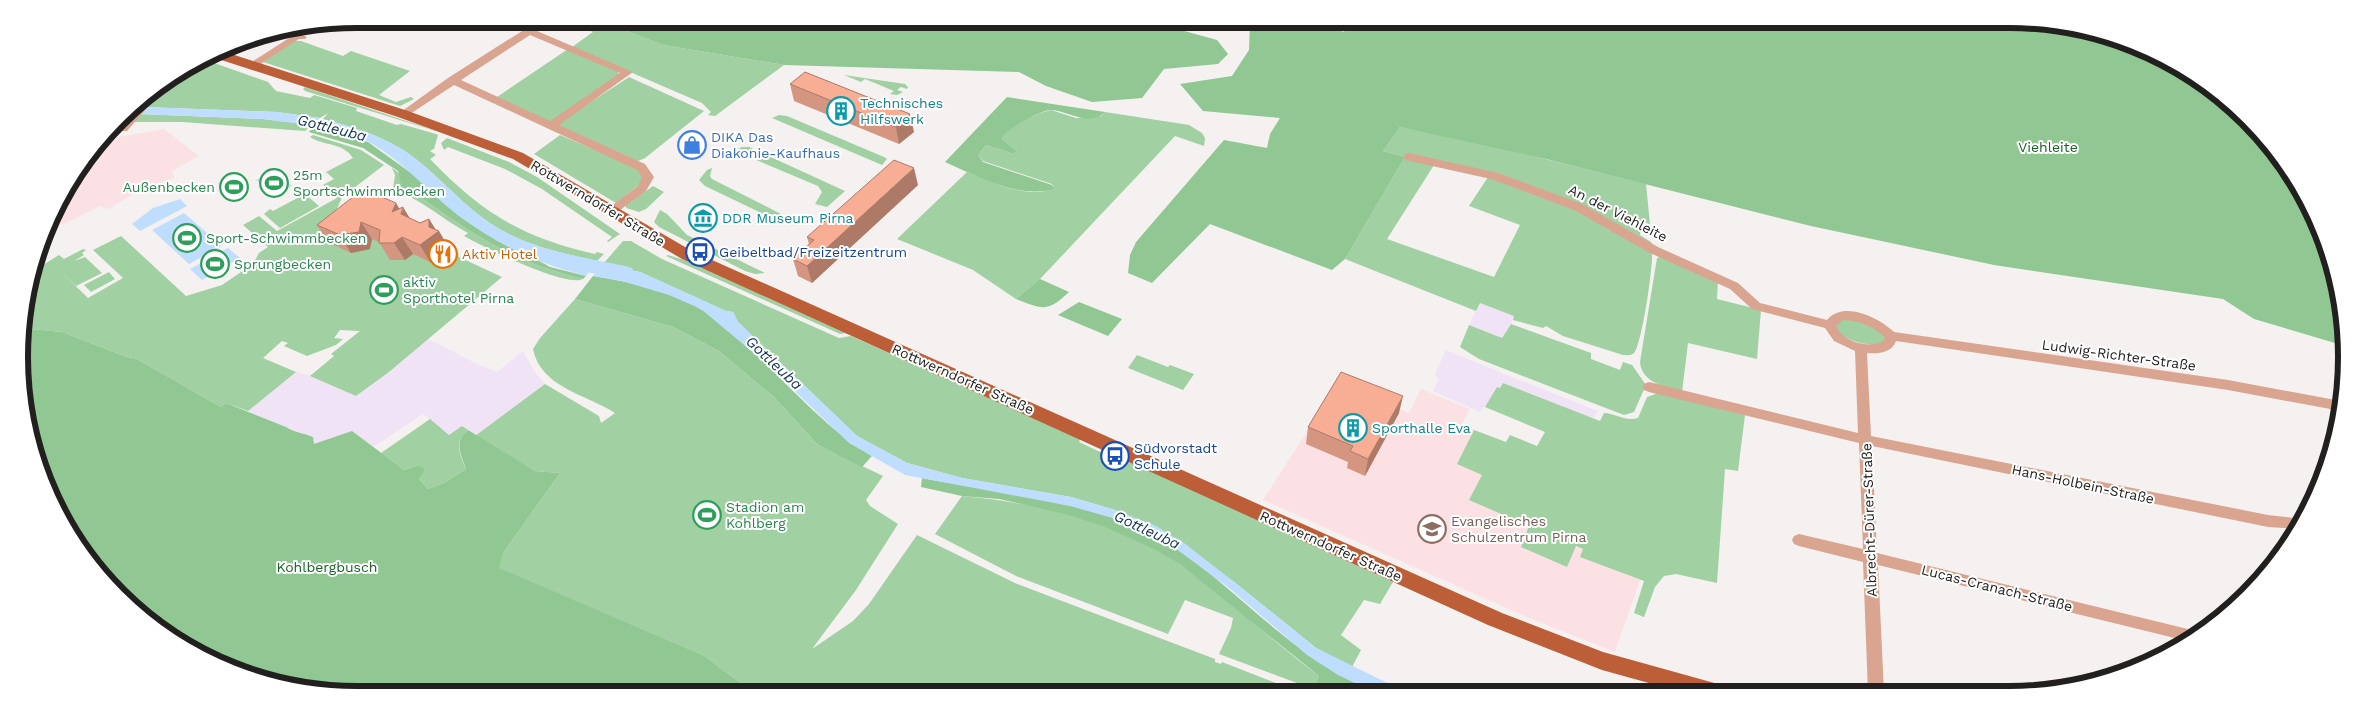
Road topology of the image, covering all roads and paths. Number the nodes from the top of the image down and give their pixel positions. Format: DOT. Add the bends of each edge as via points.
graph roads {
  1 [pos="534,28"];
  2 [pos="529,31"];
  3 [pos="302,37"];
  4 [pos="224,56"];
  5 [pos="252,65"];
  6 [pos="452,80"];
  7 [pos="137,111"];
  8 [pos="403,114"];
  9 [pos="126,125"];
  10 [pos="550,126"];
  11 [pos="1410,157"];
  12 [pos="612,210"];
  13 [pos="1830,325"];
  14 [pos="1891,336"];
  15 [pos="1861,348"];
  16 [pos="1649,387"];
  17 [pos="2334,405"];
  18 [pos="1866,439"];
  19 [pos="2292,523"];
  20 [pos="1799,540"];
  21 [pos="1870,556"];
  22 [pos="2186,634"];
  23 [pos="1693,686"];
  24 [pos="1876,686"];
  1 -- 2 [label="street"];
  2 -- 6 [label="street"];
  2 -- 10 [label="street" via="628,72"];
  3 -- 5 [label="street" via="297,36"];
  4 -- 5 [label="main road, Rottwerndorfer Straße"];
  5 -- 8 [label="main road, Rottwerndorfer Straße"];
  6 -- 8 [label="street"];
  6 -- 10 [label="street"];
  7 -- 9 [label="street"];
  8 -- 12 [label="main road, Rottwerndorfer Straße" via="518,156"];
  10 -- 12 [label="street" via="646,172 648,177 642,188"];
  11 -- 13 [label="street, An der Viehleite" via="1494,176 1578,207 1654,250 1729,283 1756,306"];
  12 -- 23 [label="main road, Rottwerndorfer Straße" via="688,256 1504,623 1602,661"];
  13 -- 14 [label="street" via="1843,316 1860,317 1877,324"];
  13 -- 15 [label="street" via="1834,334"];
  14 -- 15 [label="street" via="1885,347"];
  14 -- 17 [label="street, Ludwig-Richter-Straße" via="2228,385"];
  15 -- 18 [label="street, Albrecht-Dürer-Straße"];
  16 -- 18 [label="street"];
  18 -- 19 [label="street, Hans-Holbein-Straße" via="2268,521"];
  18 -- 21 [label="street, Albrecht-Dürer-Straße"];
  20 -- 21 [label="street, Lucas-Cranach-Straße"];
  21 -- 22 [label="street, Lucas-Cranach-Straße"];
  21 -- 24 [label="street, Albrecht-Dürer-Straße"];
}
